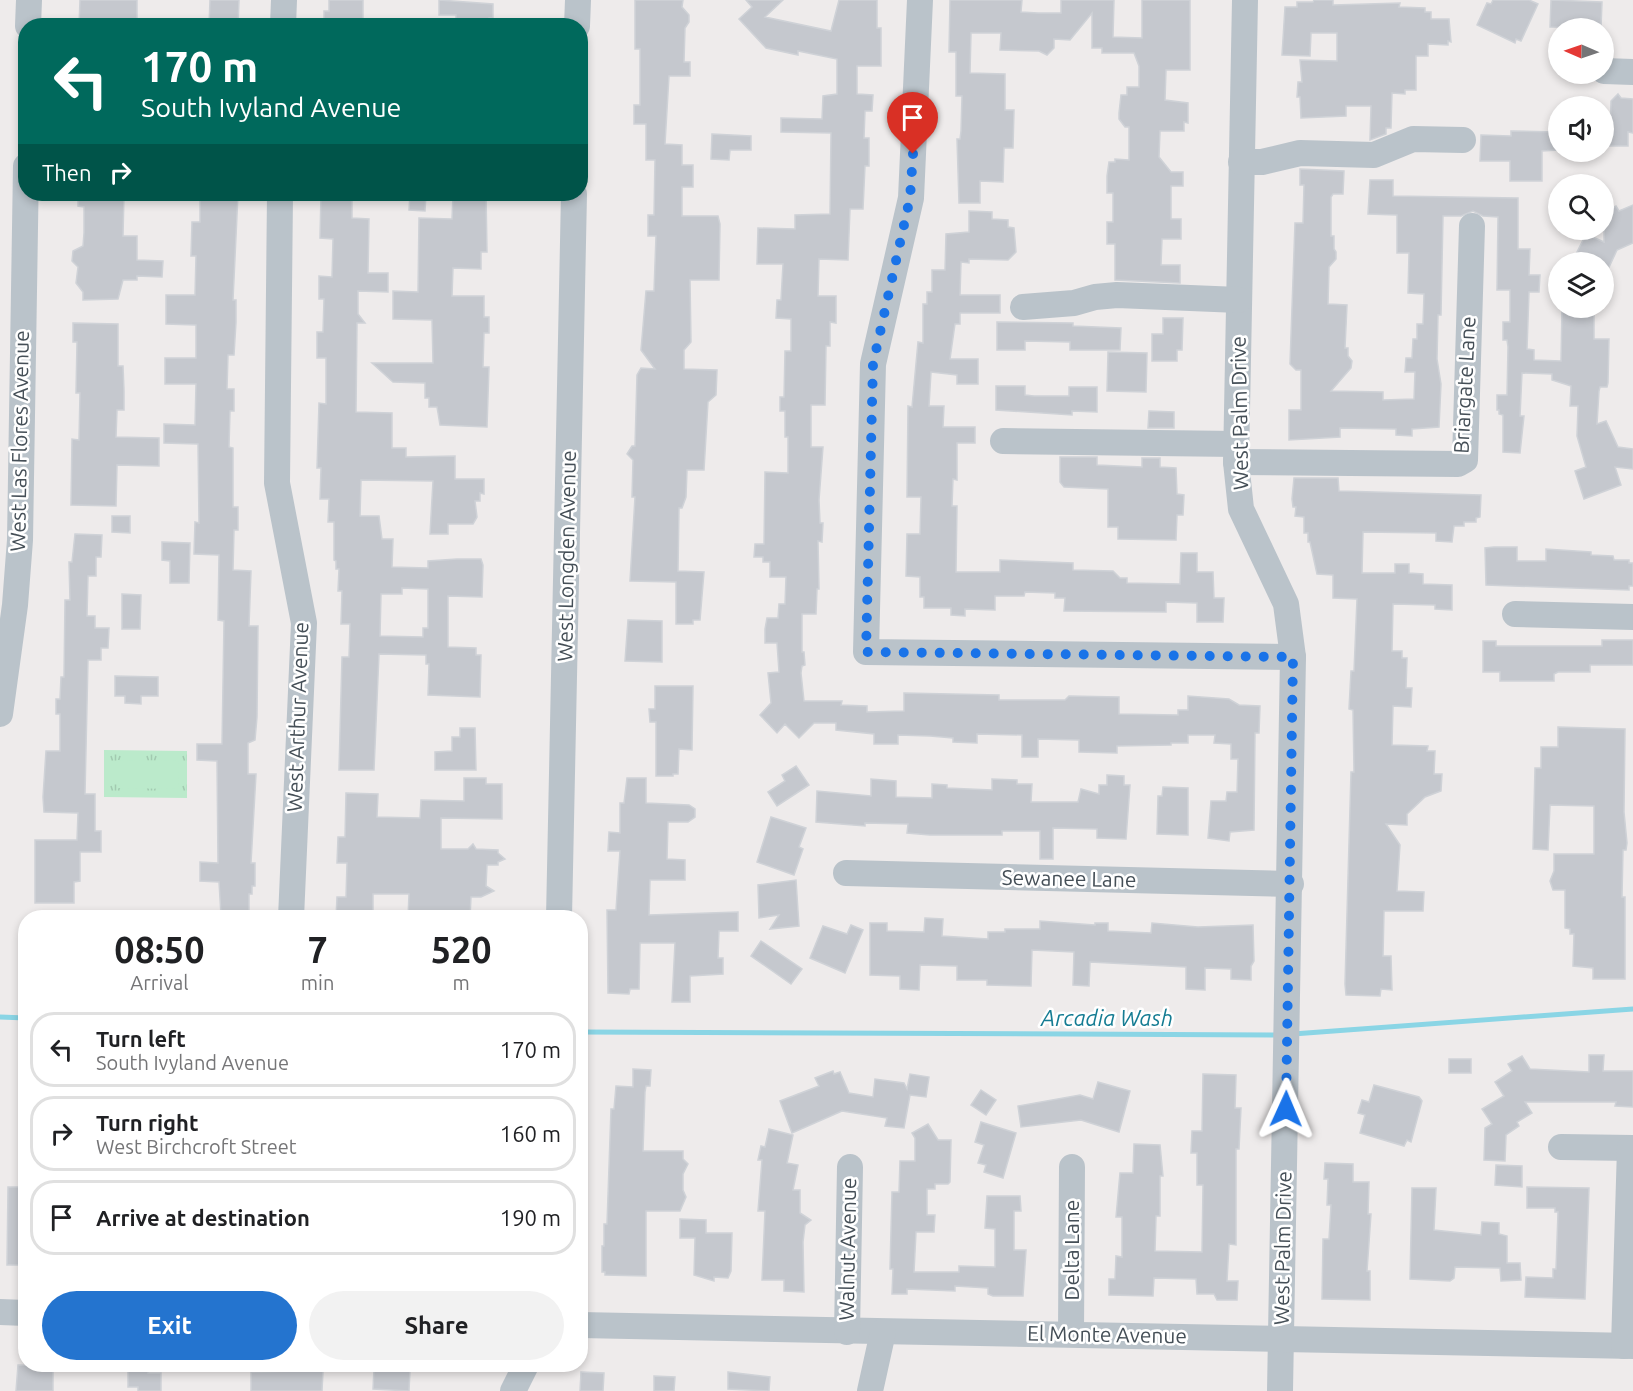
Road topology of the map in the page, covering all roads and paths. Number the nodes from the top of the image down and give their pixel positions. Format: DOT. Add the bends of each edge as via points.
graph roads {
  1 [pos="29,0"];
  2 [pos="284,0"];
  3 [pos="578,0"];
  4 [pos="920,0"];
  5 [pos="1245,0"];
  6 [pos="28,18"];
  7 [pos="283,18"];
  8 [pos="578,18"];
  9 [pos="1614,71"];
  10 [pos="1633,72"];
  11 [pos="1463,140"];
  12 [pos="1242,162"];
  13 [pos="25,201"];
  14 [pos="280,201"];
  15 [pos="574,201"];
  16 [pos="1472,226"];
  17 [pos="1239,300"];
  18 [pos="1023,307"];
  19 [pos="1003,441"];
  20 [pos="1236,453"];
  21 [pos="1515,614"];
  22 [pos="1633,617"];
  23 [pos="1293,657"];
  24 [pos="0,714"];
  25 [pos="846,873"];
  26 [pos="1291,884"];
  27 [pos="291,910"];
  28 [pos="559,910"];
  29 [pos="1561,1147"];
  30 [pos="1632,1148"];
  31 [pos="850,1167"];
  32 [pos="1072,1167"];
  33 [pos="0,1312"];
  34 [pos="18,1313"];
  35 [pos="588,1325"];
  36 [pos="847,1332"];
  37 [pos="883,1332"];
  38 [pos="1071,1334"];
  39 [pos="1281,1339"];
  40 [pos="1628,1346"];
  41 [pos="522,1372"];
  42 [pos="513,1391"];
  43 [pos="870,1391"];
  44 [pos="1280,1391"];
  1 -- 6 [label="street"];
  2 -- 7 [label="street"];
  3 -- 8 [label="street"];
  4 -- 23 [label="street" via="910,198 873,364 866,652"];
  5 -- 12 [label="street, West Palm Drive"];
  9 -- 10 [label="street"];
  11 -- 12 [label="street" via="1413,139 1374,155 1300,153 1262,162"];
  12 -- 17 [label="street, West Palm Drive"];
  13 -- 24 [label="street, West Las Flores Avenue" via="20,540"];
  14 -- 27 [label="street, West Arthur Avenue" via="276,483 303,623"];
  15 -- 28 [label="street, West Longden Avenue"];
  16 -- 20 [label="street, Briargate Lane" via="1466,460 1458,464"];
  17 -- 18 [label="street" via="1117,296"];
  17 -- 20 [label="street, West Palm Drive"];
  19 -- 20 [label="street"];
  20 -- 23 [label="street, West Palm Drive" via="1241,509 1286,604"];
  21 -- 22 [label="street"];
  23 -- 26 [label="street, West Palm Drive"];
  25 -- 26 [label="street, Sewanee Lane"];
  26 -- 39 [label="street, West Palm Drive"];
  29 -- 30 [label="street"];
  30 -- 40 [label="street"];
  31 -- 36 [label="street, Walnut Avenue"];
  32 -- 38 [label="street, Delta Lane"];
  33 -- 34 [label="street"];
  35 -- 36 [label="street, El Monte Avenue"];
  36 -- 37 [label="street, El Monte Avenue"];
  37 -- 38 [label="street, El Monte Avenue"];
  37 -- 43 [label="street, Walnut Avenue"];
  38 -- 39 [label="street, El Monte Avenue"];
  39 -- 40 [label="street, El Monte Avenue"];
  39 -- 44 [label="street, West Palm Drive"];
  41 -- 42 [label="street"];
}
